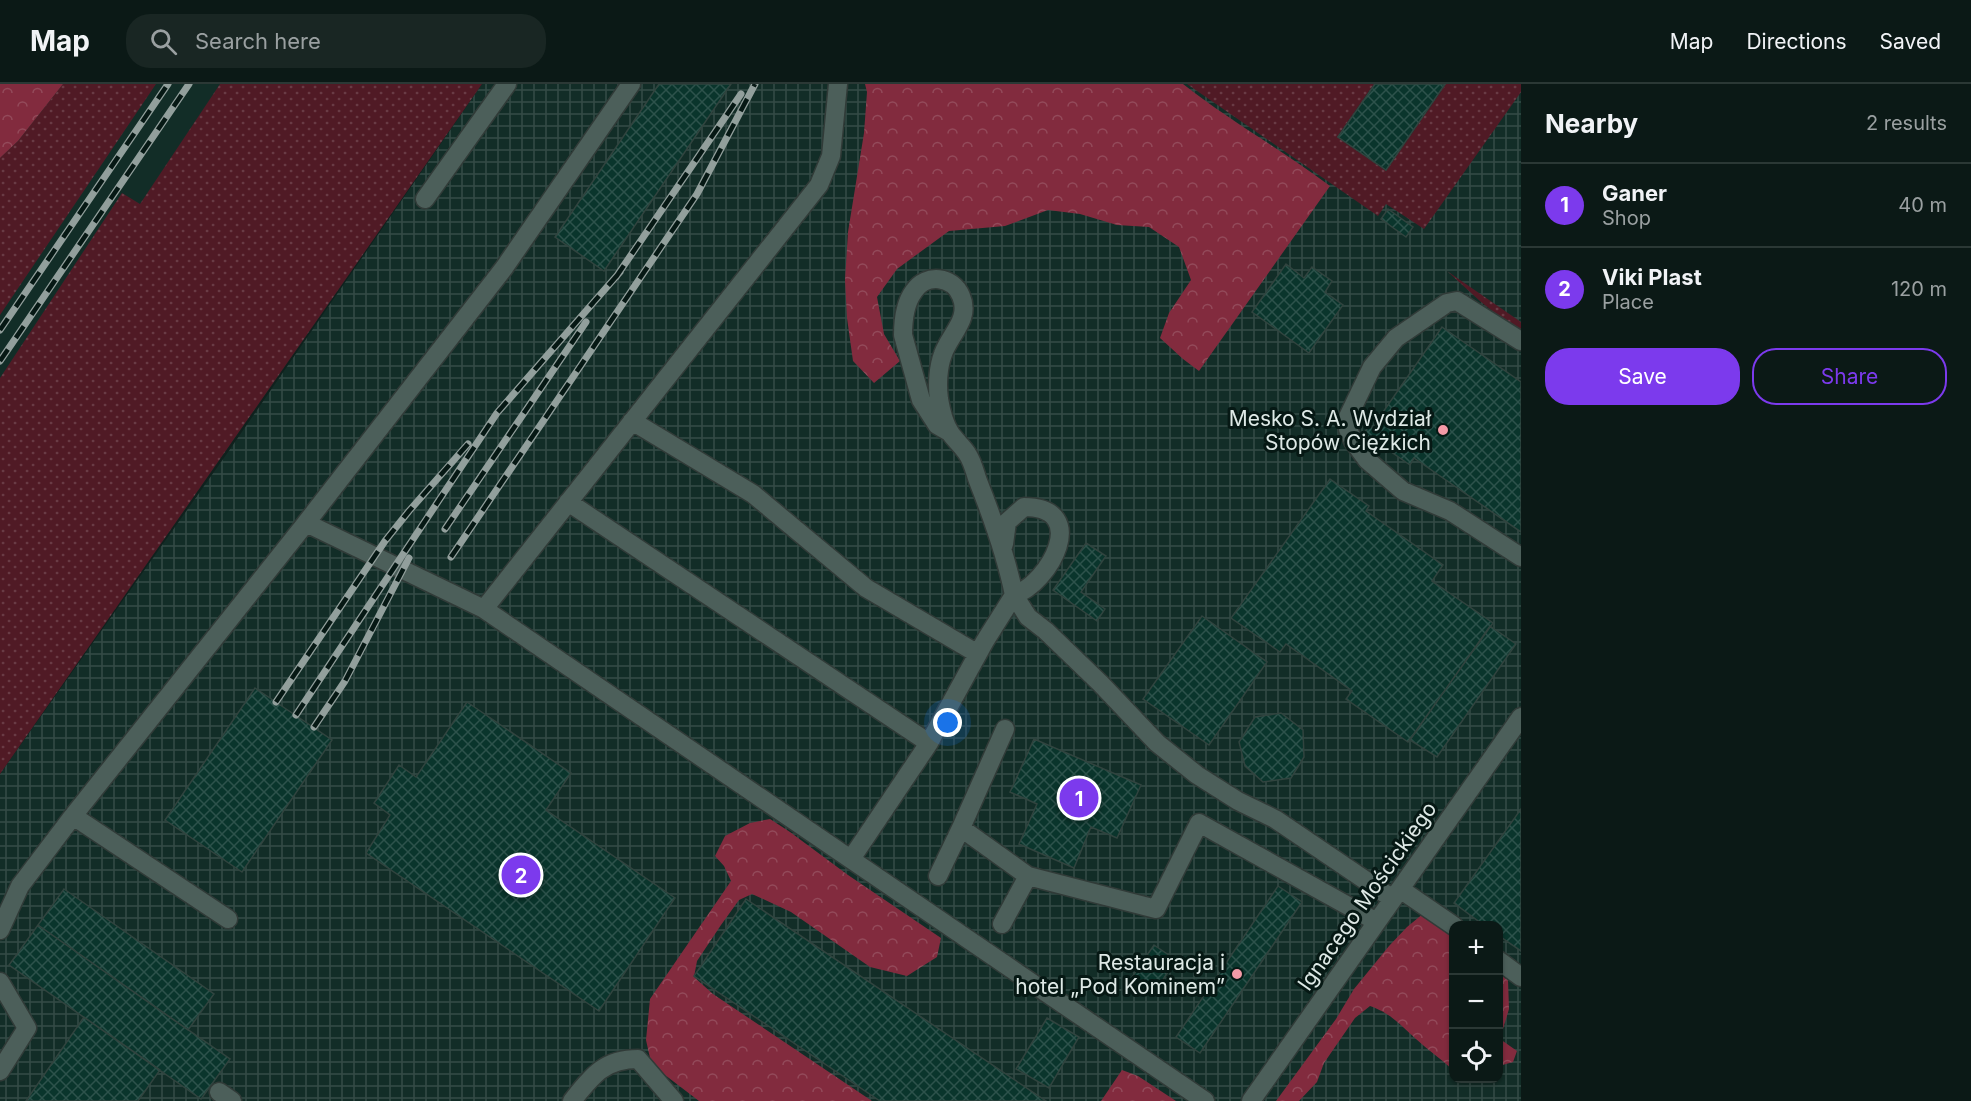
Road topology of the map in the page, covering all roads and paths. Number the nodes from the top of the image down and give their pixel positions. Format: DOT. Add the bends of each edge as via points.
graph roads {
  1 [pos="507,84"];
  2 [pos="631,84"];
  3 [pos="838,84"];
  4 [pos="425,198"];
  5 [pos="1521,341"];
  6 [pos="632,421"];
  7 [pos="950,432"];
  8 [pos="568,502"];
  9 [pos="306,523"];
  10 [pos="1004,549"];
  11 [pos="1521,557"];
  12 [pos="1014,595"];
  13 [pos="484,609"];
  14 [pos="978,654"];
  15 [pos="1521,717"];
  16 [pos="1005,729"];
  17 [pos="1515,737"];
  18 [pos="930,743"];
  19 [pos="73,816"];
  20 [pos="961,828"];
  21 [pos="851,859"];
  22 [pos="938,876"];
  23 [pos="1028,876"];
  24 [pos="1396,894"];
  25 [pos="228,919"];
  26 [pos="1377,922"];
  27 [pos="1449,923"];
  28 [pos="1002,924"];
  29 [pos="0,930"];
  30 [pos="1503,964"];
  31 [pos="1521,977"];
  32 [pos="0,982"];
  33 [pos="0,1071"];
  34 [pos="572,1101"];
  35 [pos="674,1101"];
  36 [pos="1204,1101"];
  37 [pos="1251,1101"];
  1 -- 4 [label="street"];
  2 -- 9 [label="street" via="504,268"];
  3 -- 6 [label="street" via="831,156 819,185"];
  5 -- 11 [label="street" via="1457,301 1447,303 1396,338 1372,367 1348,417 1348,429 1367,460 1403,491 1450,511"];
  6 -- 8 [label="street"];
  6 -- 14 [label="street" via="753,495 866,588"];
  7 -- 7 [label="street" via="939,397 939,370 965,312 956,287 945,279 934,279 921,282 913,292 903,335 921,400 937,425"];
  7 -- 10 [label="street" via="969,456"];
  8 -- 13 [label="street"];
  8 -- 18 [label="street"];
  9 -- 13 [label="street"];
  9 -- 19 [label="street"];
  10 -- 12 [label="street"];
  10 -- 12 [label="street" via="1006,522 1024,507 1050,511 1058,521 1060,539 1052,561 1022,592"];
  12 -- 14 [label="street"];
  12 -- 24 [label="street" via="1028,617 1101,684 1157,743 1197,776"];
  13 -- 21 [label="street"];
  14 -- 18 [label="street"];
  15 -- 17 [label="street, Ignacego Mościckiego"];
  16 -- 20 [label="street"];
  17 -- 24 [label="street, Ignacego Mościckiego"];
  18 -- 21 [label="street"];
  19 -- 25 [label="street"];
  19 -- 29 [label="street" via="20,886"];
  20 -- 22 [label="street"];
  20 -- 23 [label="street"];
  21 -- 36 [label="street"];
  23 -- 26 [label="street" via="1156,909 1199,824"];
  23 -- 28 [label="street"];
  24 -- 26 [label="street, Ignacego Mościckiego"];
  24 -- 27 [label="street"];
  26 -- 37 [label="street, Ignacego Mościckiego"];
  30 -- 31 [label="street"];
  32 -- 33 [label="street" via="27,1028"];
  34 -- 35 [label="street" via="608,1064 638,1059"];
}
